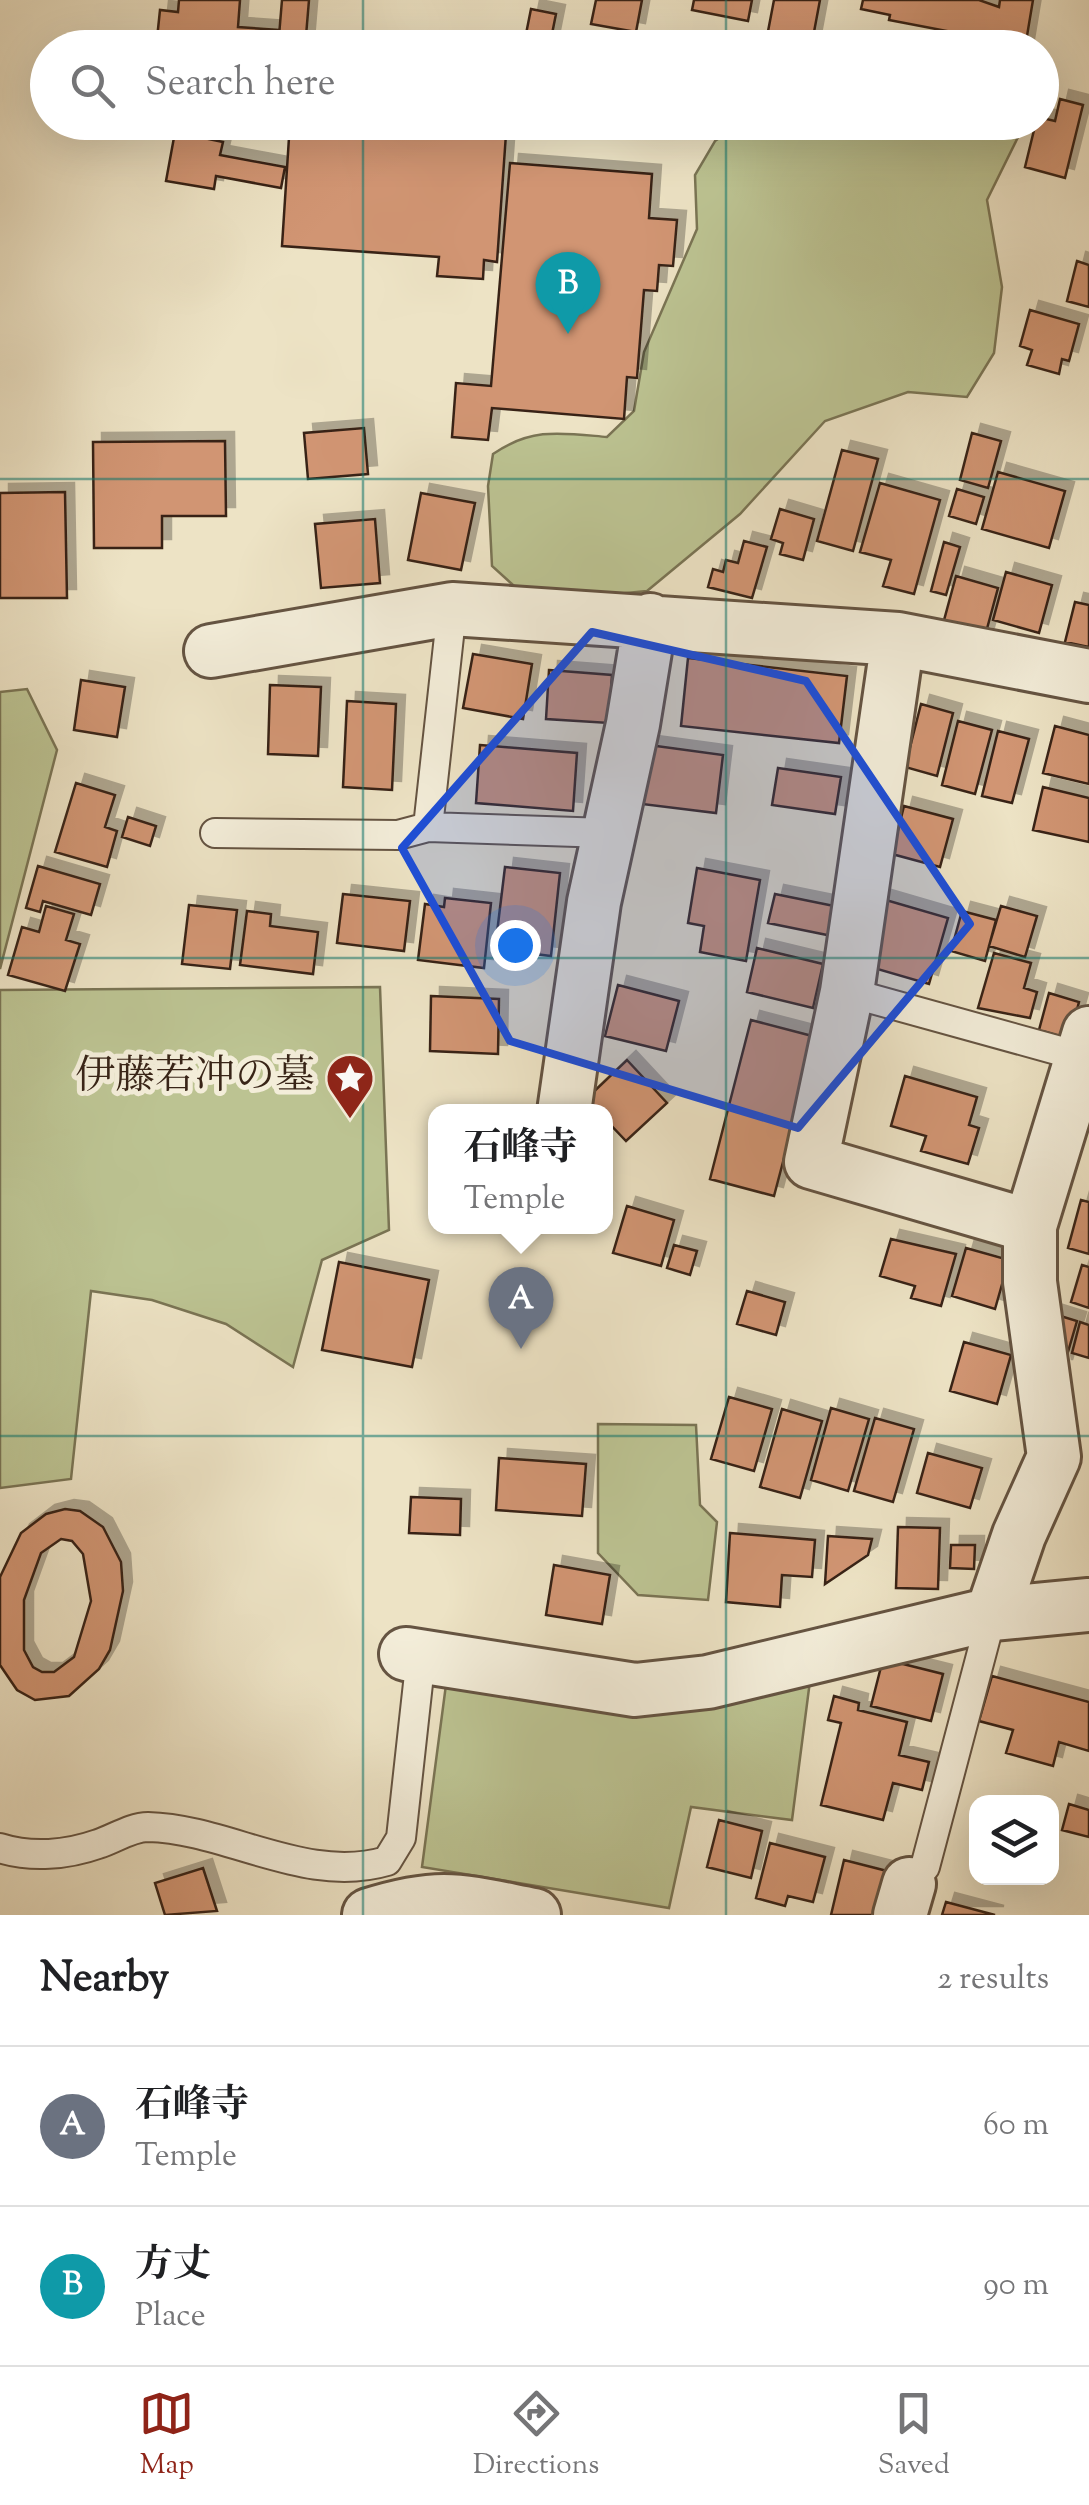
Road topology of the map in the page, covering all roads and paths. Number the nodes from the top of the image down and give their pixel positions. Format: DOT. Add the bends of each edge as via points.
graph roads {
  1 [pos="452,609"];
  2 [pos="650,620"];
  3 [pos="898,639"];
  4 [pos="211,652"];
  5 [pos="1089,676"];
  6 [pos="428,828"];
  7 [pos="607,832"];
  8 [pos="215,833"];
  9 [pos="847,992"];
  10 [pos="1085,1045"];
  11 [pos="565,1104"];
  12 [pos="1030,1226"];
  13 [pos="1072,1463"];
  14 [pos="1089,1605"];
  15 [pos="992,1614"];
  16 [pos="414,1655"];
  17 [pos="0,1848"];
  18 [pos="904,1899"];
  19 [pos="369,1915"];
  20 [pos="534,1915"];
  1 -- 2 [label="street"];
  1 -- 4 [label="street"];
  1 -- 6 [label="lane"];
  2 -- 3 [label="street"];
  2 -- 7 [label="street"];
  3 -- 5 [label="street"];
  3 -- 9 [label="street"];
  6 -- 7 [label="lane"];
  6 -- 8 [label="lane" via="398,835"];
  7 -- 11 [label="street"];
  9 -- 10 [label="lane"];
  9 -- 12 [label="street" via="811,1162"];
  10 -- 12 [label="street"];
  12 -- 13 [label="street" via="1030,1282"];
  13 -- 15 [label="street" via="1019,1534"];
  14 -- 15 [label="street"];
  15 -- 16 [label="street" via="708,1682 634,1690"];
  15 -- 18 [label="lane" via="925,1867"];
  16 -- 17 [label="lane" via="401,1838 387,1861 362,1868 282,1860 180,1830 142,1826 55,1854"];
  19 -- 20 [label="street" via="418,1899 449,1898"];
}
